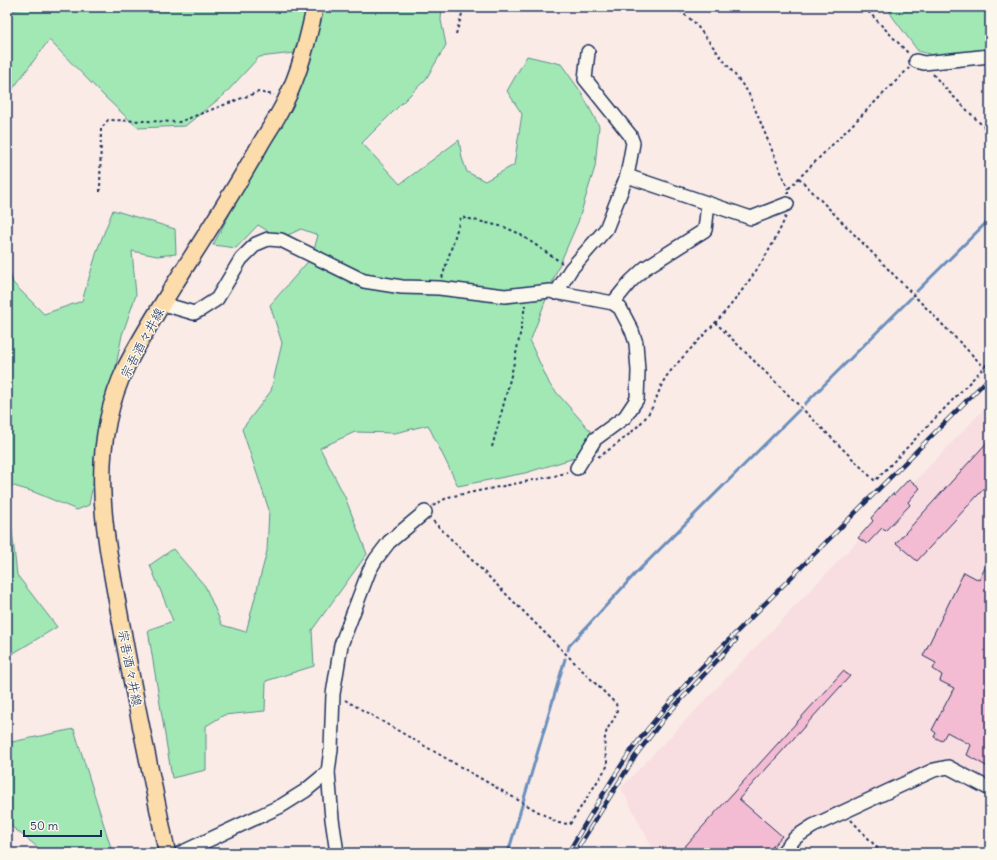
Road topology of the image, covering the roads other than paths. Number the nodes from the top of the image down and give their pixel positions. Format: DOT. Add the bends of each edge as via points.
graph roads {
  1 [pos="315,7"];
  2 [pos="588,52"];
  3 [pos="990,56"];
  4 [pos="920,62"];
  5 [pos="627,176"];
  6 [pos="708,204"];
  7 [pos="787,204"];
  8 [pos="556,292"];
  9 [pos="613,303"];
  10 [pos="162,304"];
  11 [pos="577,468"];
  12 [pos="425,512"];
  13 [pos="328,772"];
  14 [pos="990,789"];
  15 [pos="167,853"];
  16 [pos="180,853"];
  17 [pos="337,853"];
  18 [pos="782,853"];
  1 -- 10 [label="main road, 宗吾酒々井線" via="304,56 287,98"];
  2 -- 5 [label="street" via="585,79 630,135 633,143"];
  3 -- 4 [label="street"];
  5 -- 6 [label="street"];
  5 -- 8 [label="street" via="606,229 571,269"];
  6 -- 7 [label="street" via="751,218"];
  6 -- 9 [label="street" via="705,230 645,268"];
  8 -- 9 [label="street"];
  8 -- 10 [label="street" via="505,296 364,281 281,240 268,239 256,244 241,259 217,299 200,310 194,313"];
  9 -- 11 [label="street" via="620,308 636,343 637,399 625,417 595,439"];
  10 -- 15 [label="main road, 宗吾酒々井線" via="126,367 118,389 110,415 102,476 107,549"];
  12 -- 13 [label="street" via="389,542 376,559 341,645 333,694"];
  13 -- 16 [label="street" via="280,806"];
  13 -- 17 [label="street"];
  14 -- 18 [label="street" via="948,767 934,770 813,826 796,837"];
}
